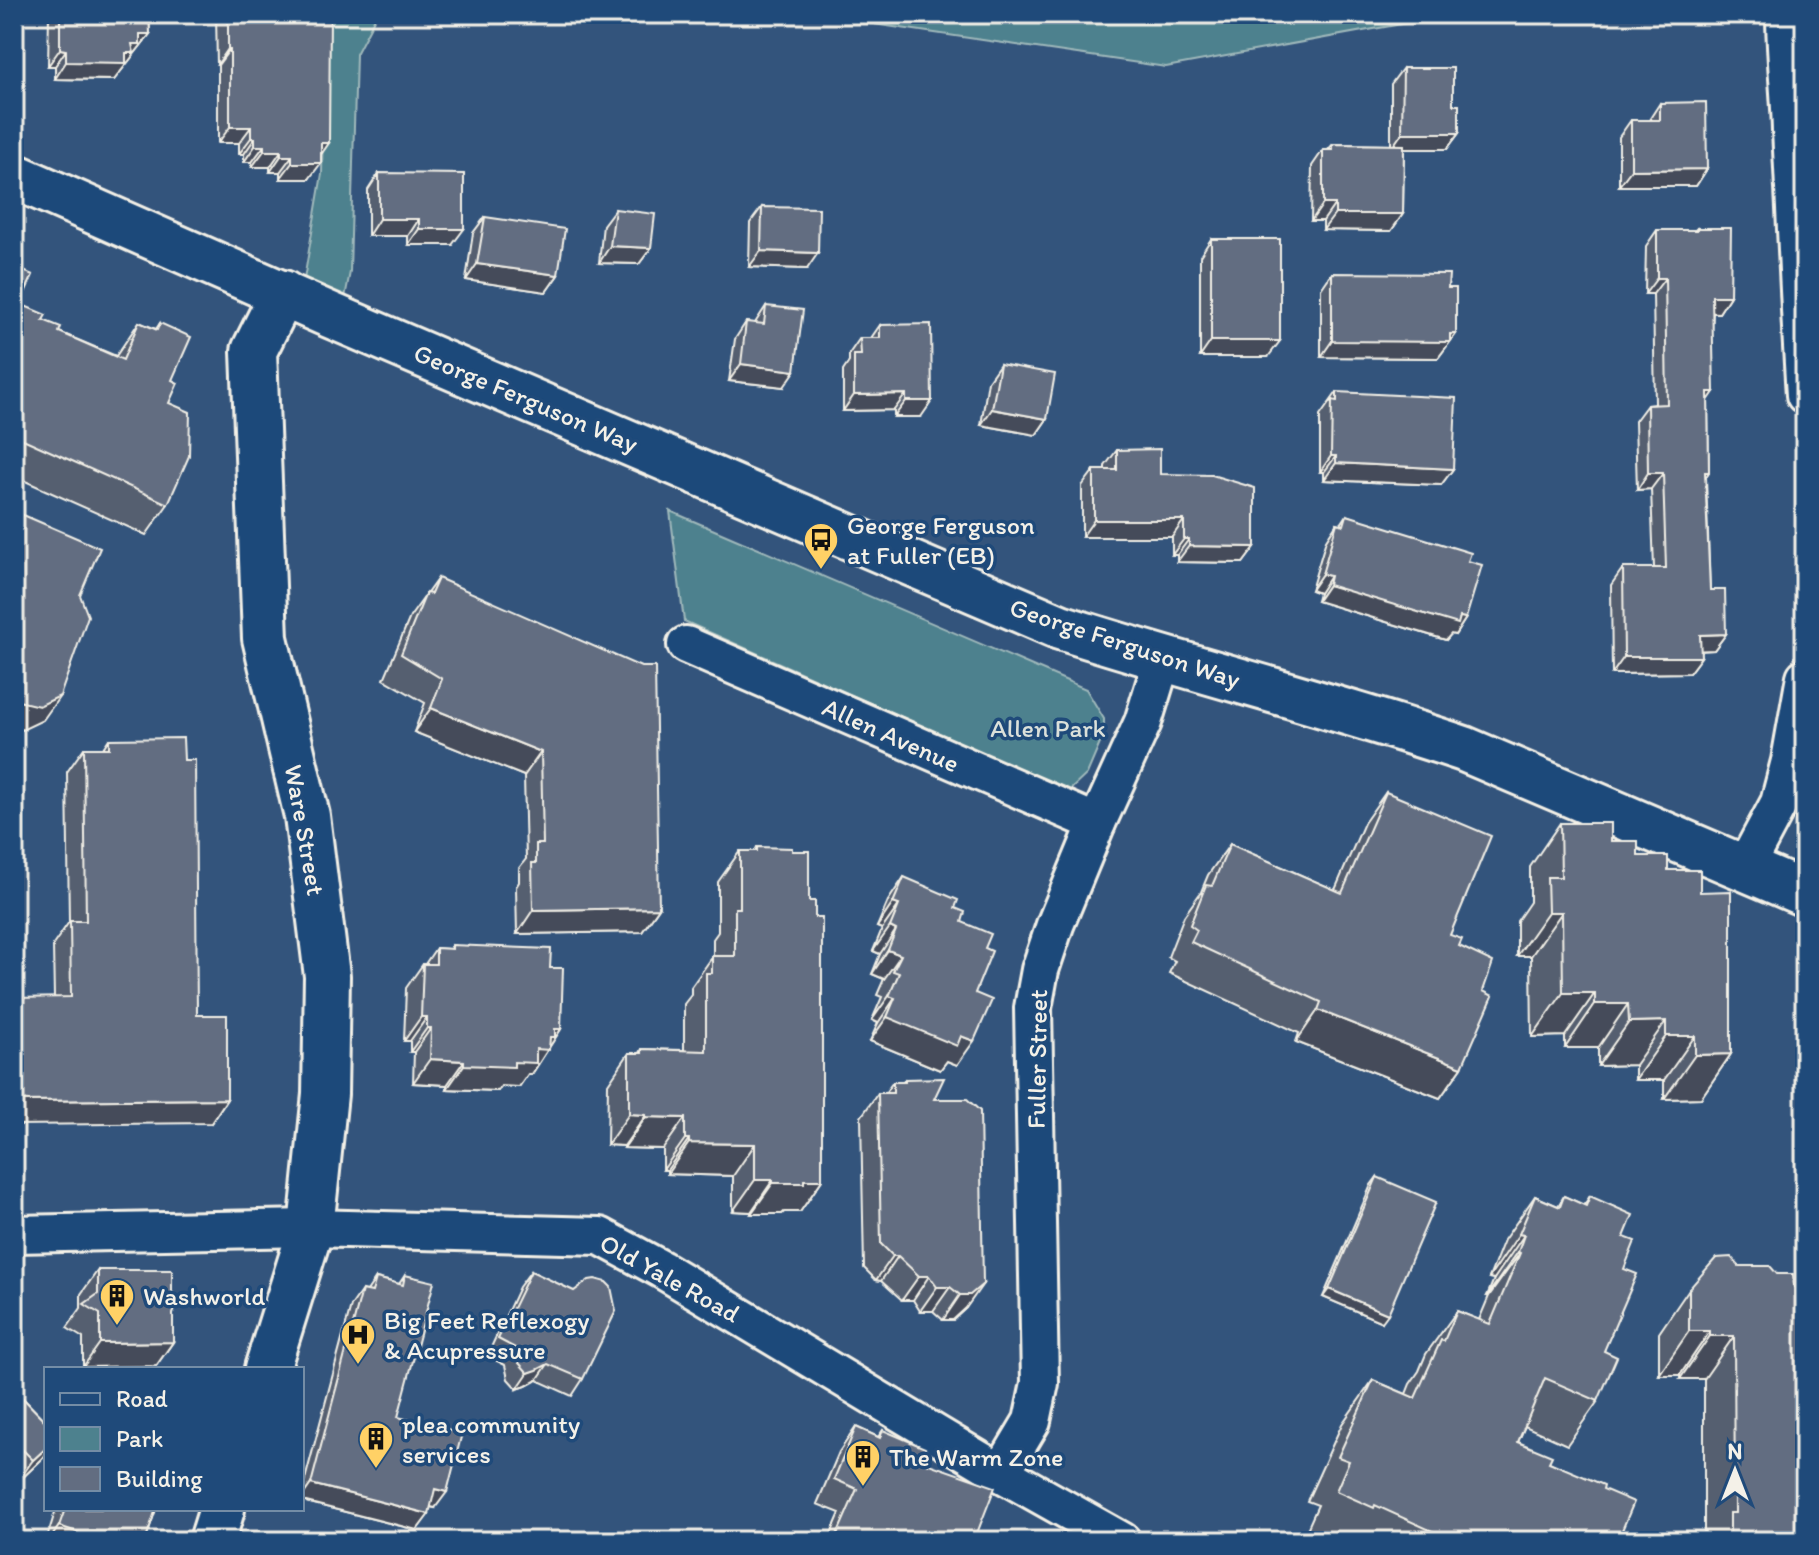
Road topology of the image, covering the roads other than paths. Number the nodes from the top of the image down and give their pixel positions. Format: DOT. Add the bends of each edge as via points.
graph roads {
  1 [pos="1785,14"];
  2 [pos="14,176"];
  3 [pos="1801,270"];
  4 [pos="283,293"];
  5 [pos="1805,395"];
  6 [pos="686,645"];
  7 [pos="1162,660"];
  8 [pos="1805,677"];
  9 [pos="1097,823"];
  10 [pos="1745,867"];
  11 [pos="1805,894"];
  12 [pos="311,1228"];
  13 [pos="14,1234"];
  14 [pos="268,1367"];
  15 [pos="1001,1473"];
  16 [pos="221,1511"];
  17 [pos="212,1541"];
  18 [pos="1122,1541"];
  1 -- 3 [label="street"];
  2 -- 4 [label="main road, George Ferguson Way"];
  3 -- 5 [label="street"];
  4 -- 7 [label="main road, George Ferguson Way" via="1047,622"];
  4 -- 12 [label="main road, Ware Street" via="254,351 265,638 307,816 327,976 325,1094"];
  6 -- 9 [label="street, Allen Avenue"];
  7 -- 9 [label="street, Fuller Street" via="1143,722"];
  7 -- 10 [label="main road, George Ferguson Way" via="1464,749"];
  8 -- 10 [label="street" via="1779,803"];
  9 -- 15 [label="street, Fuller Street" via="1047,947 1033,1008 1040,1383 1032,1421"];
  10 -- 11 [label="main road, George Ferguson Way"];
  12 -- 13 [label="street, Old Yale Road"];
  12 -- 14 [label="main road, Ware Street"];
  12 -- 15 [label="street, Old Yale Road" via="600,1236"];
  15 -- 18 [label="street, Old Yale Road"];
  16 -- 17 [label="main road"];
}
